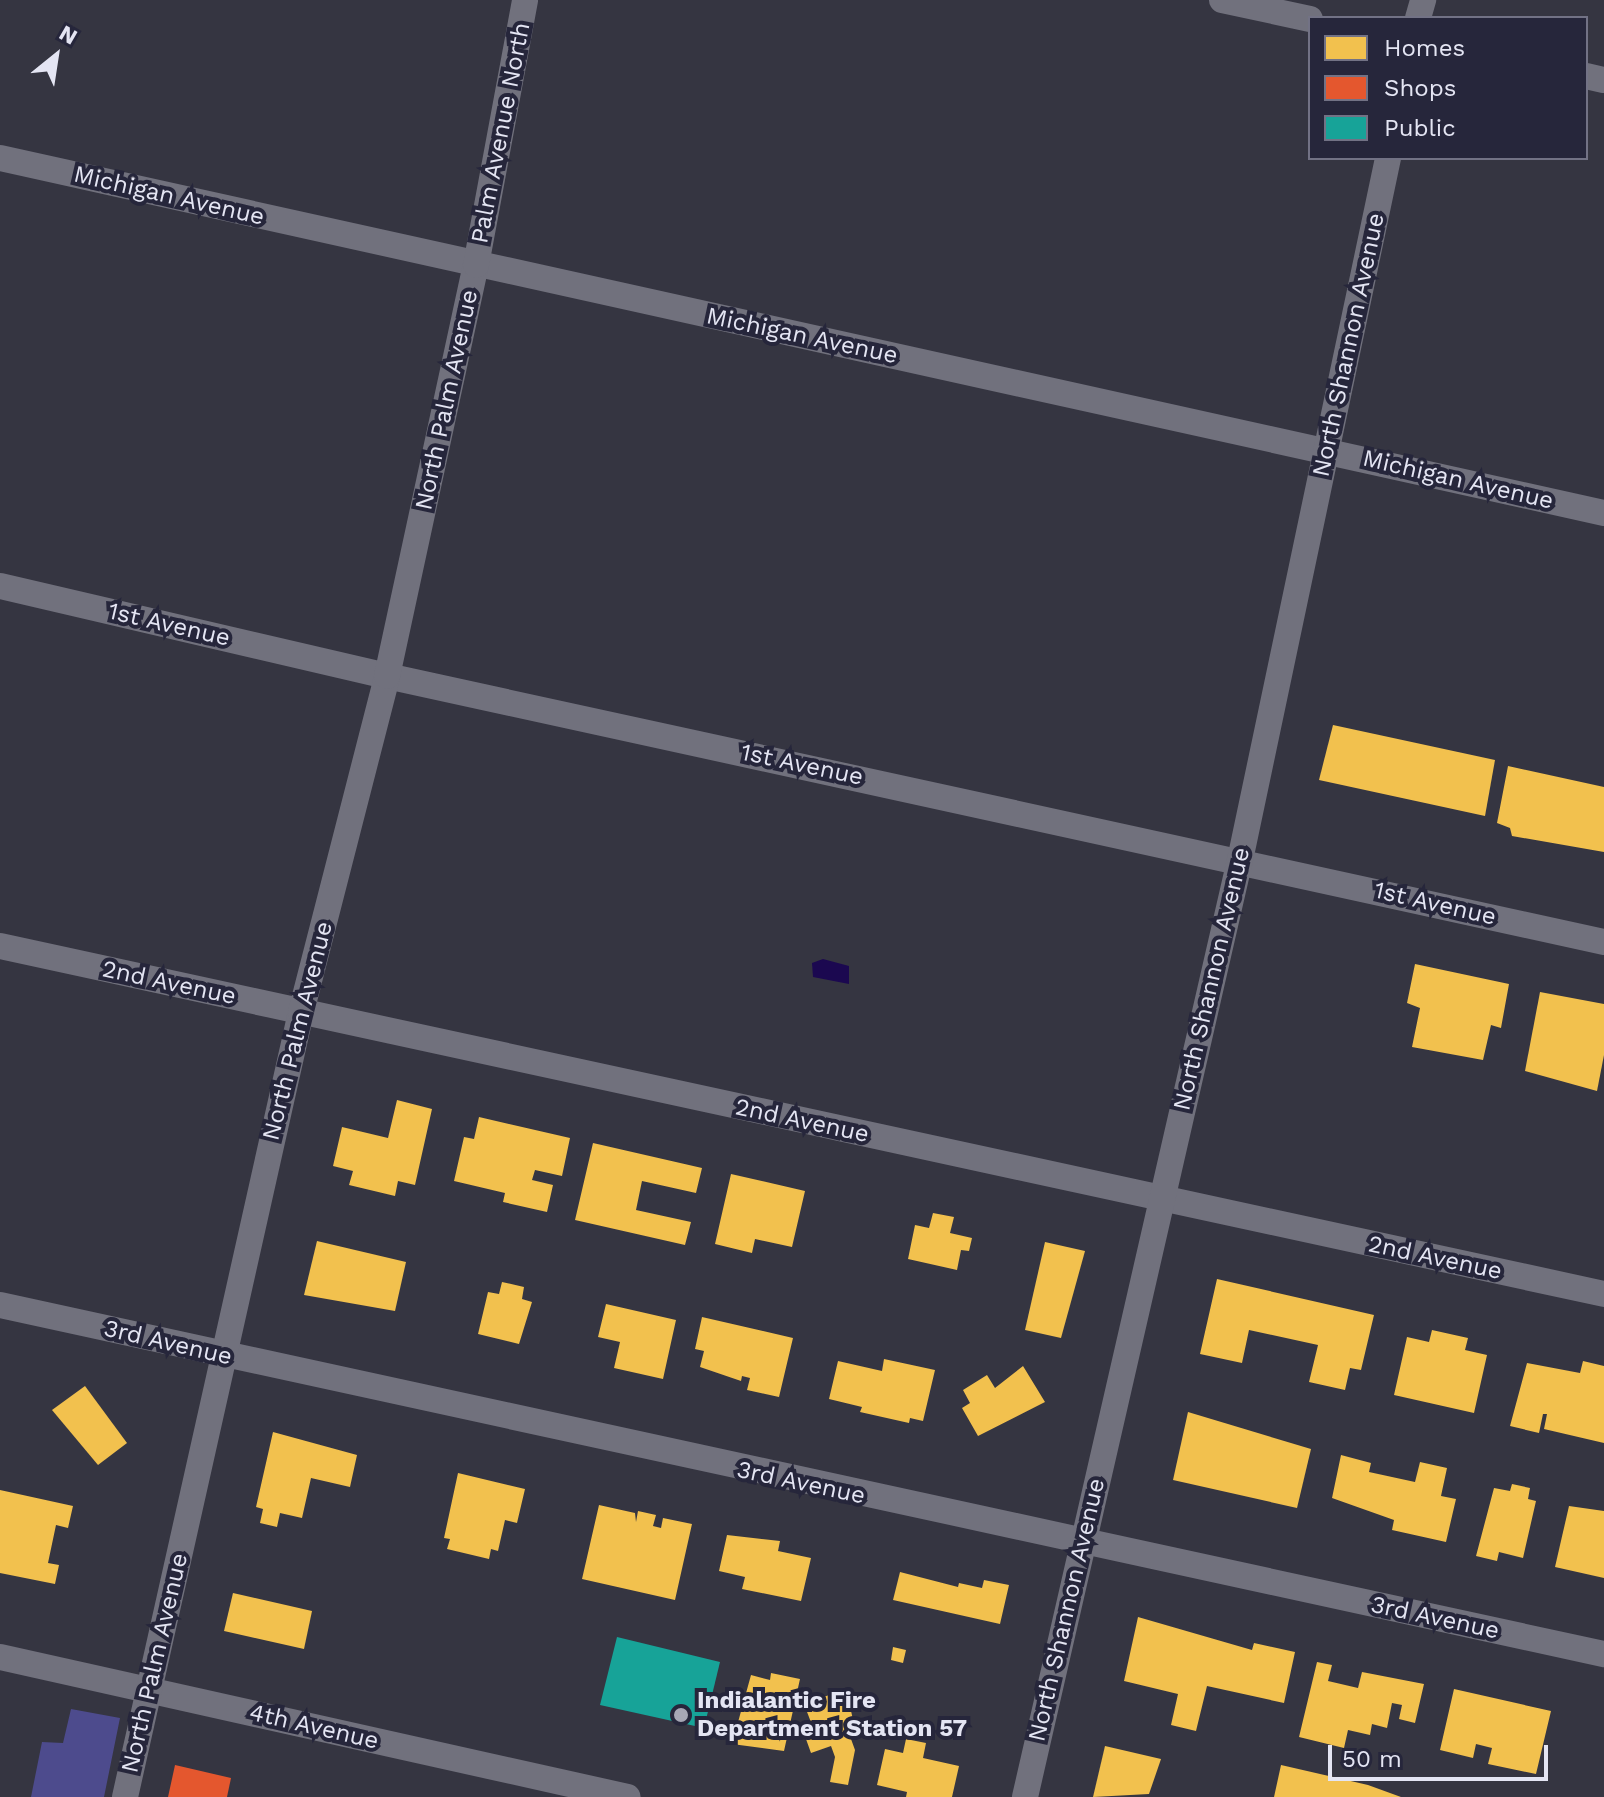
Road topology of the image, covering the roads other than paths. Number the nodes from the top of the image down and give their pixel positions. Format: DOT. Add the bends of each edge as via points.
graph roads {
  1 [pos="525,0"];
  2 [pos="1222,0"];
  3 [pos="1308,19"];
  4 [pos="0,158"];
  5 [pos="1388,160"];
  6 [pos="476,265"];
  7 [pos="1328,451"];
  8 [pos="1604,513"];
  9 [pos="0,586"];
  10 [pos="387,676"];
  11 [pos="1240,860"];
  12 [pos="1604,942"];
  13 [pos="0,946"];
  14 [pos="301,1012"];
  15 [pos="1161,1199"];
  16 [pos="1604,1294"];
  17 [pos="0,1305"];
  18 [pos="223,1356"];
  19 [pos="1081,1544"];
  20 [pos="1604,1654"];
  21 [pos="0,1657"];
  22 [pos="151,1690"];
  23 [pos="125,1797"];
  24 [pos="628,1797"];
  25 [pos="1025,1797"];
  1 -- 6 [label="street, Palm Avenue North"];
  2 -- 3 [label="street"];
  4 -- 6 [label="street, Michigan Avenue"];
  5 -- 7 [label="street, North Shannon Avenue"];
  6 -- 7 [label="street, Michigan Avenue"];
  6 -- 10 [label="street, North Palm Avenue"];
  7 -- 8 [label="street, Michigan Avenue"];
  7 -- 11 [label="street, North Shannon Avenue"];
  9 -- 10 [label="street, 1st Avenue"];
  10 -- 11 [label="street, 1st Avenue"];
  10 -- 14 [label="street, North Palm Avenue"];
  11 -- 12 [label="street, 1st Avenue"];
  11 -- 15 [label="street, North Shannon Avenue"];
  13 -- 14 [label="street, 2nd Avenue"];
  14 -- 15 [label="street, 2nd Avenue"];
  14 -- 18 [label="street, North Palm Avenue"];
  15 -- 16 [label="street, 2nd Avenue"];
  15 -- 19 [label="street, North Shannon Avenue"];
  17 -- 18 [label="street, 3rd Avenue"];
  18 -- 19 [label="street, 3rd Avenue"];
  18 -- 22 [label="street, North Palm Avenue"];
  19 -- 20 [label="street, 3rd Avenue"];
  19 -- 25 [label="street, North Shannon Avenue"];
  21 -- 22 [label="street, 4th Avenue"];
  22 -- 23 [label="street, North Palm Avenue"];
  22 -- 24 [label="street, 4th Avenue"];
}
